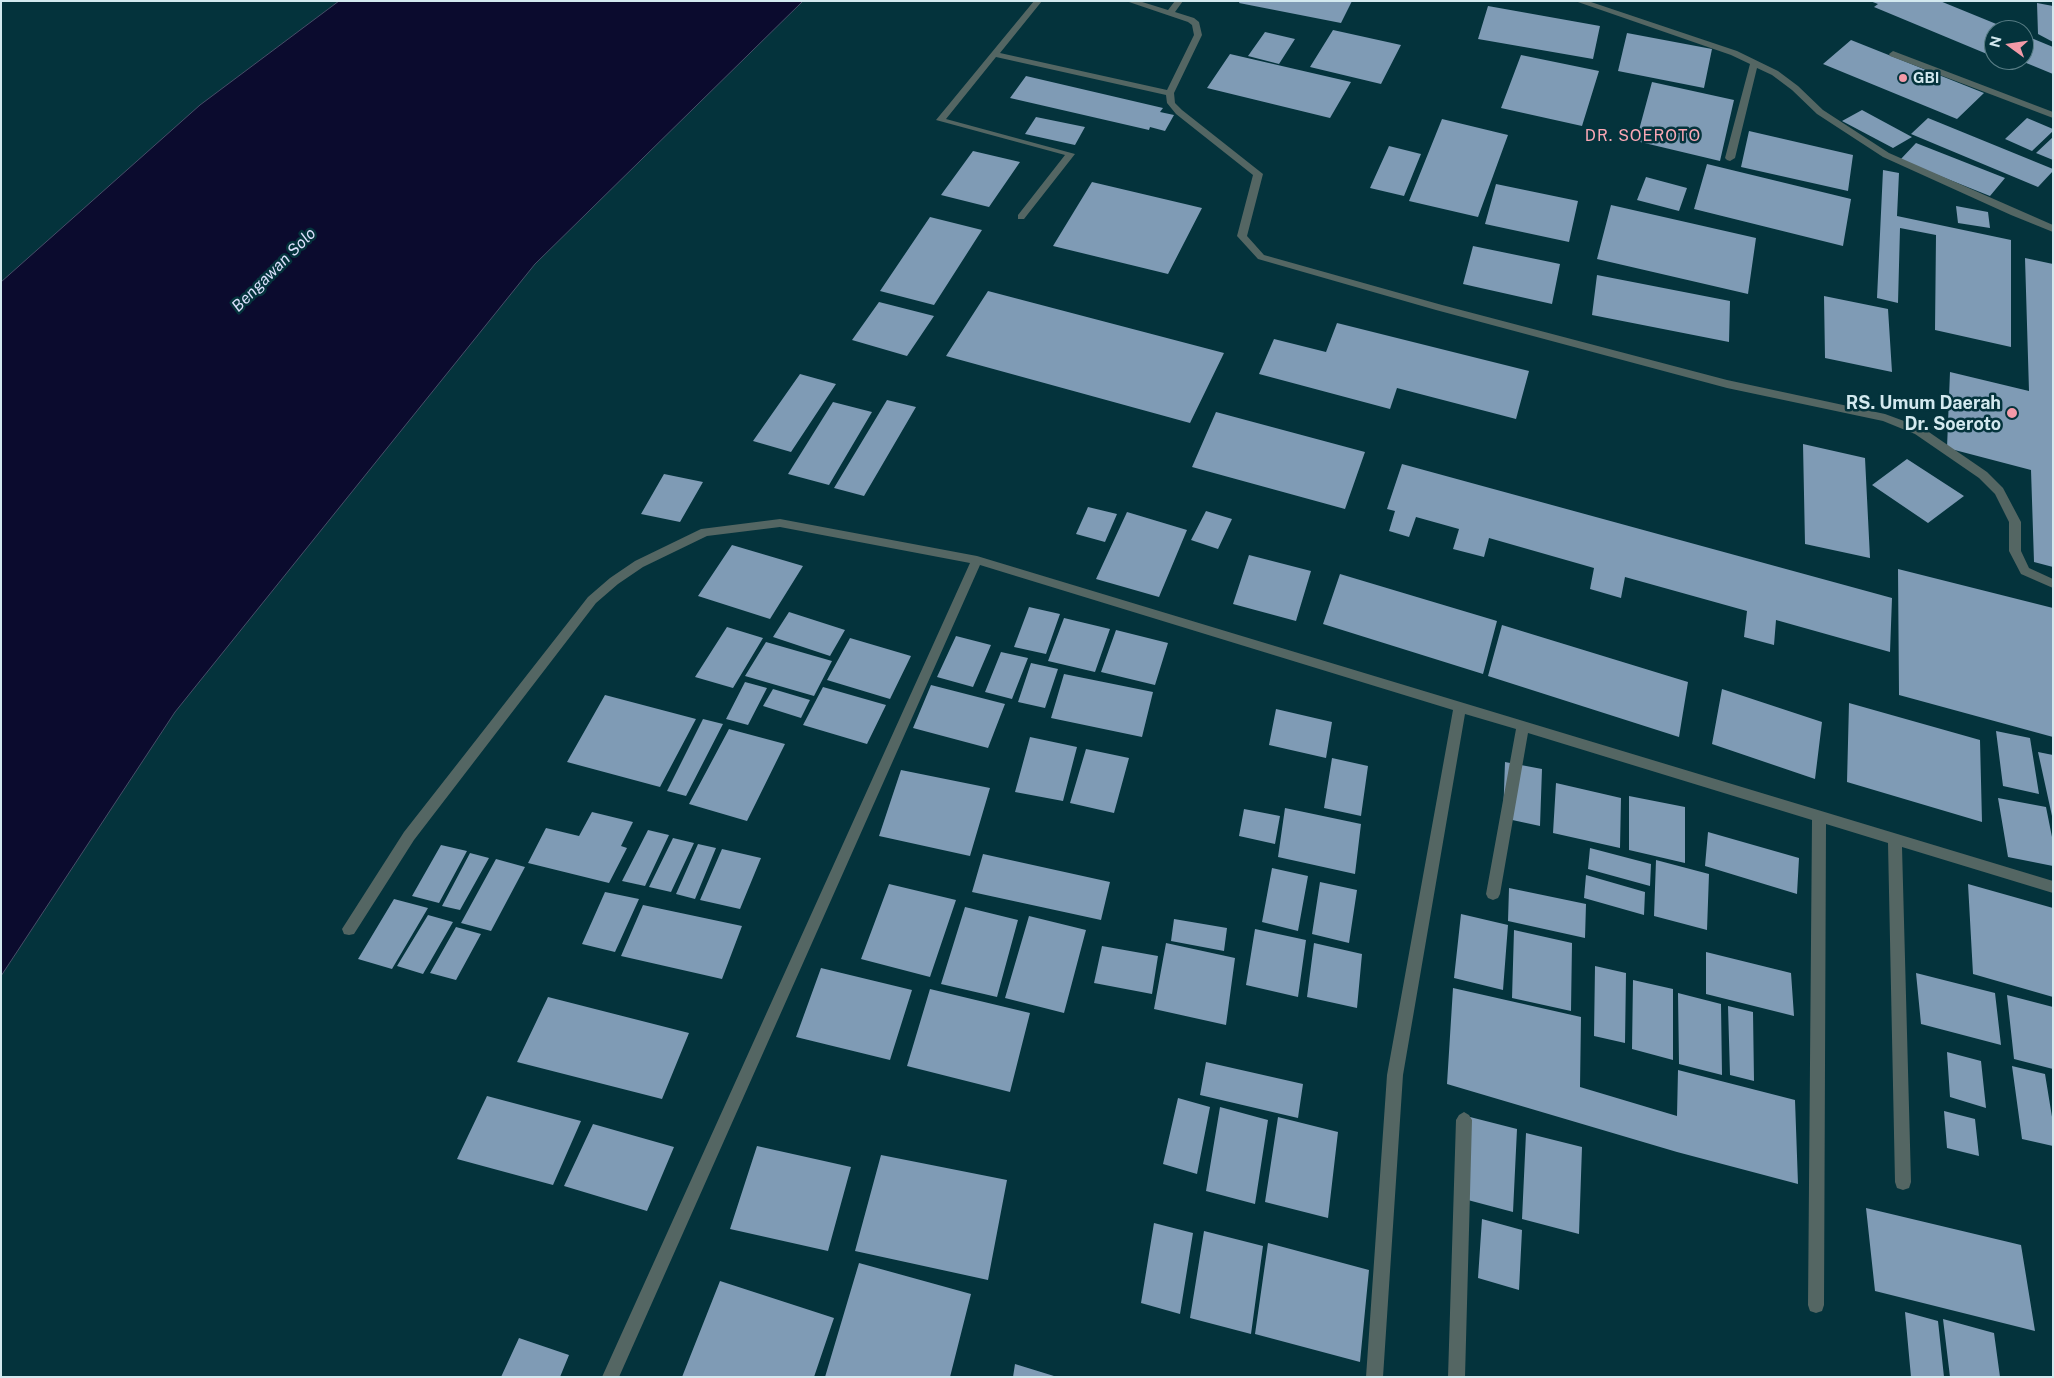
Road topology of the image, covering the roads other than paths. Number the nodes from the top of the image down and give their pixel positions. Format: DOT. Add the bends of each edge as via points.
graph roads {
  1 [pos="1038,1"];
  2 [pos="1130,1"];
  3 [pos="1179,1"];
  4 [pos="1578,1"];
  5 [pos="1169,14"];
  6 [pos="994,54"];
  7 [pos="1893,54"];
  8 [pos="1754,63"];
  9 [pos="1170,93"];
  10 [pos="2053,115"];
  11 [pos="1730,158"];
  12 [pos="1022,217"];
  13 [pos="2053,229"];
  14 [pos="977,560"];
  15 [pos="2053,584"];
  16 [pos="1460,707"];
  17 [pos="1522,726"];
  18 [pos="1819,817"];
  19 [pos="1895,840"];
  20 [pos="2053,888"];
  21 [pos="1492,894"];
  22 [pos="349,929"];
  23 [pos="1464,1120"];
  24 [pos="1904,1182"];
  25 [pos="1816,1305"];
  26 [pos="610,1377"];
  27 [pos="1374,1377"];
  28 [pos="1456,1377"];
  1 -- 6 [label="street"];
  2 -- 5 [label="street"];
  3 -- 5 [label="street"];
  4 -- 8 [label="street" via="1734,53"];
  5 -- 9 [label="street" via="1191,20 1198,30"];
  6 -- 9 [label="street"];
  6 -- 12 [label="street" via="940,120 1071,154"];
  7 -- 10 [label="street"];
  8 -- 11 [label="street"];
  8 -- 13 [label="street" via="1775,73 1820,112 1886,155"];
  9 -- 15 [label="street" via="1171,103 1179,112 1258,174 1242,236 1261,258 1727,384 1885,418 1919,431 1983,474 1999,491 2015,522 2015,551 2025,571"];
  14 -- 16 [label="street"];
  14 -- 22 [label="street" via="780,523 705,532 639,564 592,600 409,836"];
  14 -- 26 [label="street"];
  16 -- 17 [label="street"];
  16 -- 27 [label="street" via="1395,1075"];
  17 -- 18 [label="street"];
  17 -- 21 [label="street"];
  18 -- 19 [label="street"];
  18 -- 25 [label="street"];
  19 -- 20 [label="street"];
  19 -- 24 [label="street"];
  23 -- 28 [label="street"];
}
